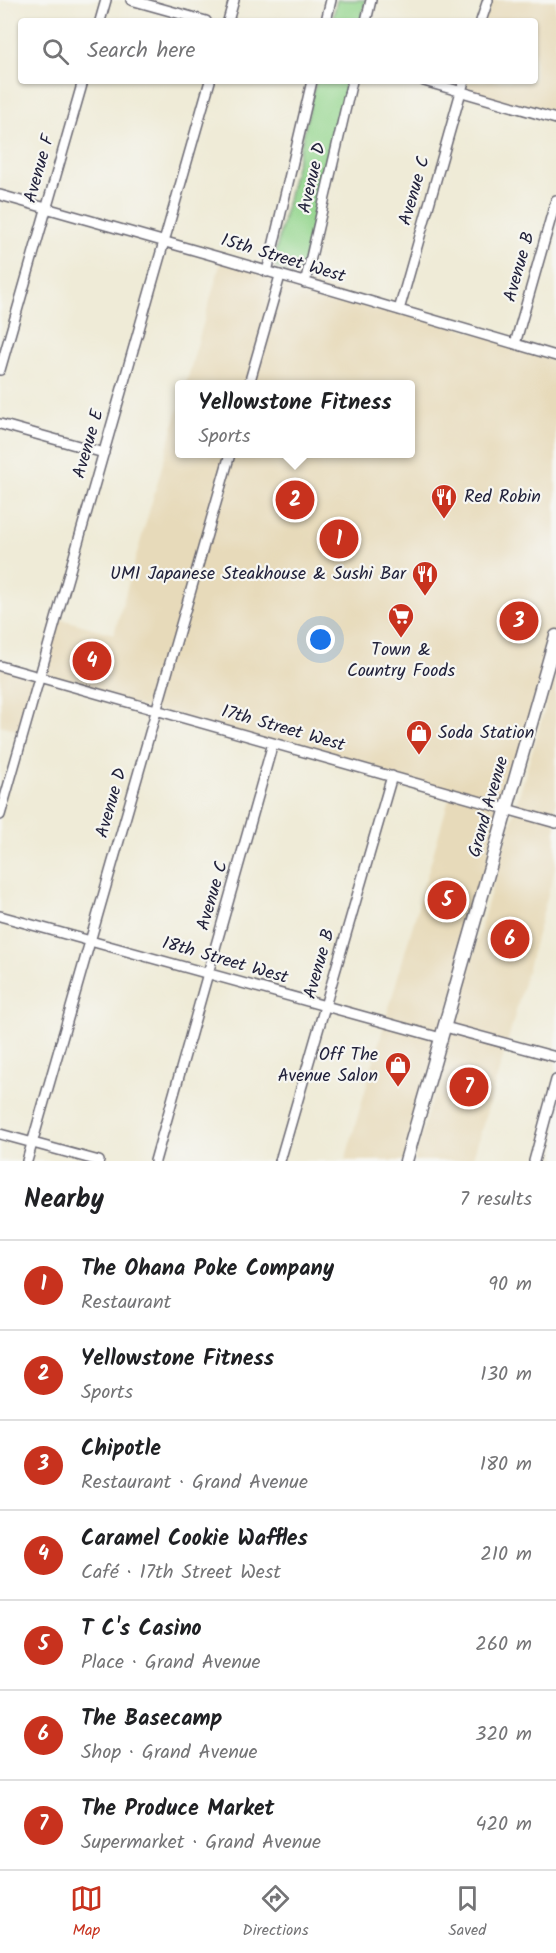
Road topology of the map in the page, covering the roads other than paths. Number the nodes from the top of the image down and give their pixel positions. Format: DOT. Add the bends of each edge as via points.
graph roads {
  1 [pos="106,0"];
  2 [pos="131,0"];
  3 [pos="234,0"];
  4 [pos="331,0"];
  5 [pos="371,0"];
  6 [pos="488,0"];
  7 [pos="101,18"];
  8 [pos="195,18"];
  9 [pos="229,18"];
  10 [pos="327,18"];
  11 [pos="367,18"];
  12 [pos="482,18"];
  13 [pos="82,84"];
  14 [pos="209,84"];
  15 [pos="311,84"];
  16 [pos="351,84"];
  17 [pos="434,84"];
  18 [pos="463,84"];
  19 [pos="461,91"];
  20 [pos="556,119"];
  21 [pos="0,195"];
  22 [pos="556,200"];
  23 [pos="45,209"];
  24 [pos="164,241"];
  25 [pos="267,272"];
  26 [pos="280,276"];
  27 [pos="305,283"];
  28 [pos="399,310"];
  29 [pos="515,344"];
  30 [pos="556,356"];
  31 [pos="0,370"];
  32 [pos="250,380"];
  33 [pos="0,423"];
  34 [pos="104,453"];
  35 [pos="229,458"];
  36 [pos="556,636"];
  37 [pos="0,666"];
  38 [pos="39,678"];
  39 [pos="156,710"];
  40 [pos="273,743"];
  41 [pos="392,776"];
  42 [pos="508,810"];
  43 [pos="0,815"];
  44 [pos="556,823"];
  45 [pos="0,916"];
  46 [pos="90,941"];
  47 [pos="208,973"];
  48 [pos="325,1006"];
  49 [pos="443,1033"];
  50 [pos="556,1057"];
  51 [pos="556,1080"];
  52 [pos="0,1134"];
  53 [pos="33,1143"];
  54 [pos="27,1161"];
  55 [pos="99,1161"];
  56 [pos="155,1161"];
  57 [pos="280,1161"];
  58 [pos="406,1161"];
  59 [pos="534,1161"];
  1 -- 7 [label="street"];
  2 -- 8 [label="street"];
  3 -- 9 [label="street"];
  4 -- 10 [label="street"];
  5 -- 11 [label="street"];
  6 -- 12 [label="street"];
  13 -- 23 [label="street, Avenue F"];
  14 -- 24 [label="street, Avenue E"];
  15 -- 25 [label="street, Avenue D"];
  16 -- 27 [label="street, Avenue D"];
  17 -- 19 [label="street"];
  18 -- 19 [label="street, Avenue C"];
  19 -- 20 [label="street"];
  19 -- 28 [label="street, Avenue C"];
  21 -- 23 [label="street, 15th Street West"];
  22 -- 29 [label="street, Avenue B"];
  23 -- 24 [label="street, 15th Street West"];
  23 -- 31 [label="street, Avenue F"];
  24 -- 25 [label="street, 15th Street West"];
  24 -- 34 [label="street, Avenue E"];
  25 -- 26 [label="street, 15th Street West"];
  26 -- 27 [label="street, 15th Street West"];
  26 -- 32 [label="street"];
  27 -- 28 [label="street, 15th Street West"];
  28 -- 29 [label="street, 15th Street West"];
  29 -- 30 [label="street, 15th Street West"];
  33 -- 34 [label="street"];
  34 -- 38 [label="street, Avenue E"];
  35 -- 39 [label="street, Avenue D"];
  36 -- 42 [label="main road, Grand Avenue"];
  37 -- 38 [label="street, 17th Street West"];
  38 -- 39 [label="street, 17th Street West"];
  38 -- 43 [label="street, Avenue E"];
  39 -- 40 [label="street, 17th Street West"];
  39 -- 46 [label="street, Avenue D"];
  40 -- 41 [label="street, 17th Street West"];
  40 -- 47 [label="street, Avenue C"];
  41 -- 42 [label="street, 17th Street West"];
  41 -- 48 [label="street, Avenue B"];
  42 -- 44 [label="street, 17th Street West"];
  42 -- 49 [label="main road, Grand Avenue"];
  45 -- 46 [label="street, 18th Street West"];
  46 -- 47 [label="street, 18th Street West"];
  46 -- 53 [label="street, Avenue D"];
  47 -- 48 [label="street, 18th Street West"];
  47 -- 56 [label="street, Avenue C"];
  48 -- 49 [label="street, 18th Street West"];
  48 -- 57 [label="street, Avenue B"];
  49 -- 50 [label="street, 18th Street West"];
  49 -- 58 [label="main road, Grand Avenue"];
  51 -- 59 [label="street"];
  52 -- 53 [label="street"];
  53 -- 54 [label="street, Avenue D"];
  53 -- 55 [label="street"];
}
